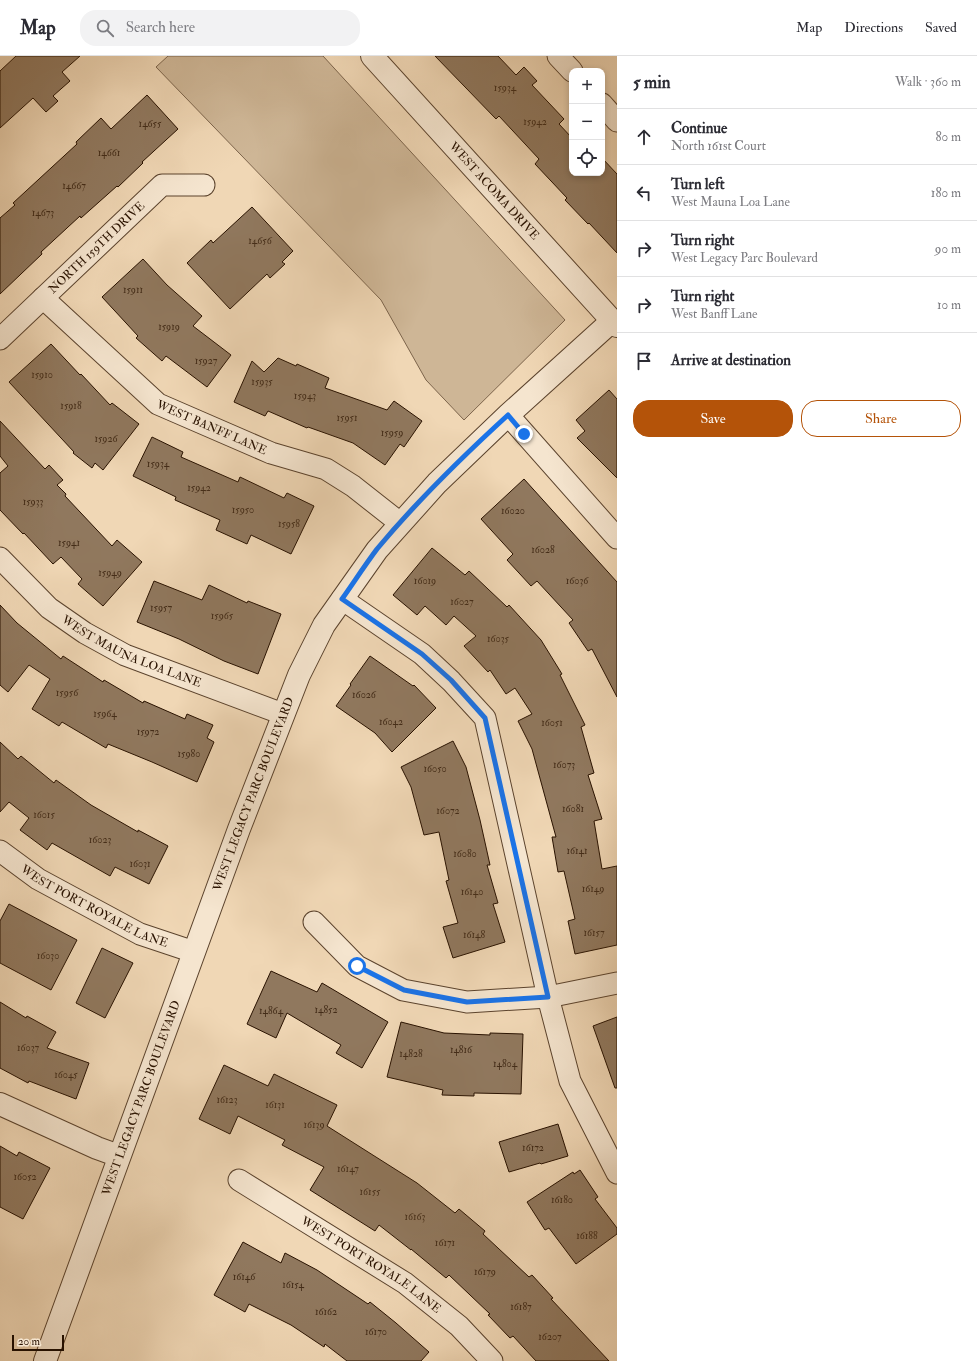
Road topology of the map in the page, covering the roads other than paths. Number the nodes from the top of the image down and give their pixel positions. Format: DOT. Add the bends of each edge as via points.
graph roads {
  1 [pos="372,56"];
  2 [pos="558,56"];
  3 [pos="569,68"];
  4 [pos="605,107"];
  5 [pos="617,121"];
  6 [pos="204,185"];
  7 [pos="43,298"];
  8 [pos="615,323"];
  9 [pos="0,339"];
  10 [pos="508,415"];
  11 [pos="400,523"];
  12 [pos="617,538"];
  13 [pos="0,558"];
  14 [pos="342,599"];
  15 [pos="284,714"];
  16 [pos="0,851"];
  17 [pos="314,922"];
  18 [pos="194,952"];
  19 [pos="617,983"];
  20 [pos="548,997"];
  21 [pos="0,1104"];
  22 [pos="119,1156"];
  23 [pos="617,1173"];
  24 [pos="239,1180"];
  25 [pos="45,1361"];
  26 [pos="492,1361"];
  1 -- 8 [label="street, WEST ACOMA DRIVE"];
  2 -- 3 [label="street"];
  4 -- 5 [label="street"];
  6 -- 7 [label="street, NORTH 159TH DRIVE" via="162,185"];
  7 -- 9 [label="street, NORTH 159TH DRIVE"];
  7 -- 11 [label="street, WEST BANFF LANE" via="158,404 271,453 326,469 353,486"];
  8 -- 10 [label="street, WEST LEGACY PARC BOULEVARD"];
  10 -- 11 [label="street, WEST LEGACY PARC BOULEVARD" via="437,483"];
  10 -- 12 [label="street"];
  11 -- 14 [label="street, WEST LEGACY PARC BOULEVARD"];
  13 -- 15 [label="street, WEST MAUNA LOA LANE" via="49,608 85,633 125,655"];
  14 -- 15 [label="street, WEST LEGACY PARC BOULEVARD" via="324,625 299,675"];
  14 -- 20 [label="street" via="422,654 451,680 485,718"];
  15 -- 18 [label="street, WEST LEGACY PARC BOULEVARD"];
  16 -- 18 [label="street, WEST PORT ROYALE LANE" via="38,879 140,934"];
  17 -- 20 [label="street" via="357,966 404,990 467,1002"];
  18 -- 22 [label="street, WEST LEGACY PARC BOULEVARD"];
  19 -- 20 [label="street"];
  20 -- 23 [label="street" via="570,1081"];
  21 -- 22 [label="street"];
  22 -- 25 [label="street, WEST LEGACY PARC BOULEVARD"];
  24 -- 26 [label="street, WEST PORT ROYALE LANE" via="405,1283 459,1326"];
}
